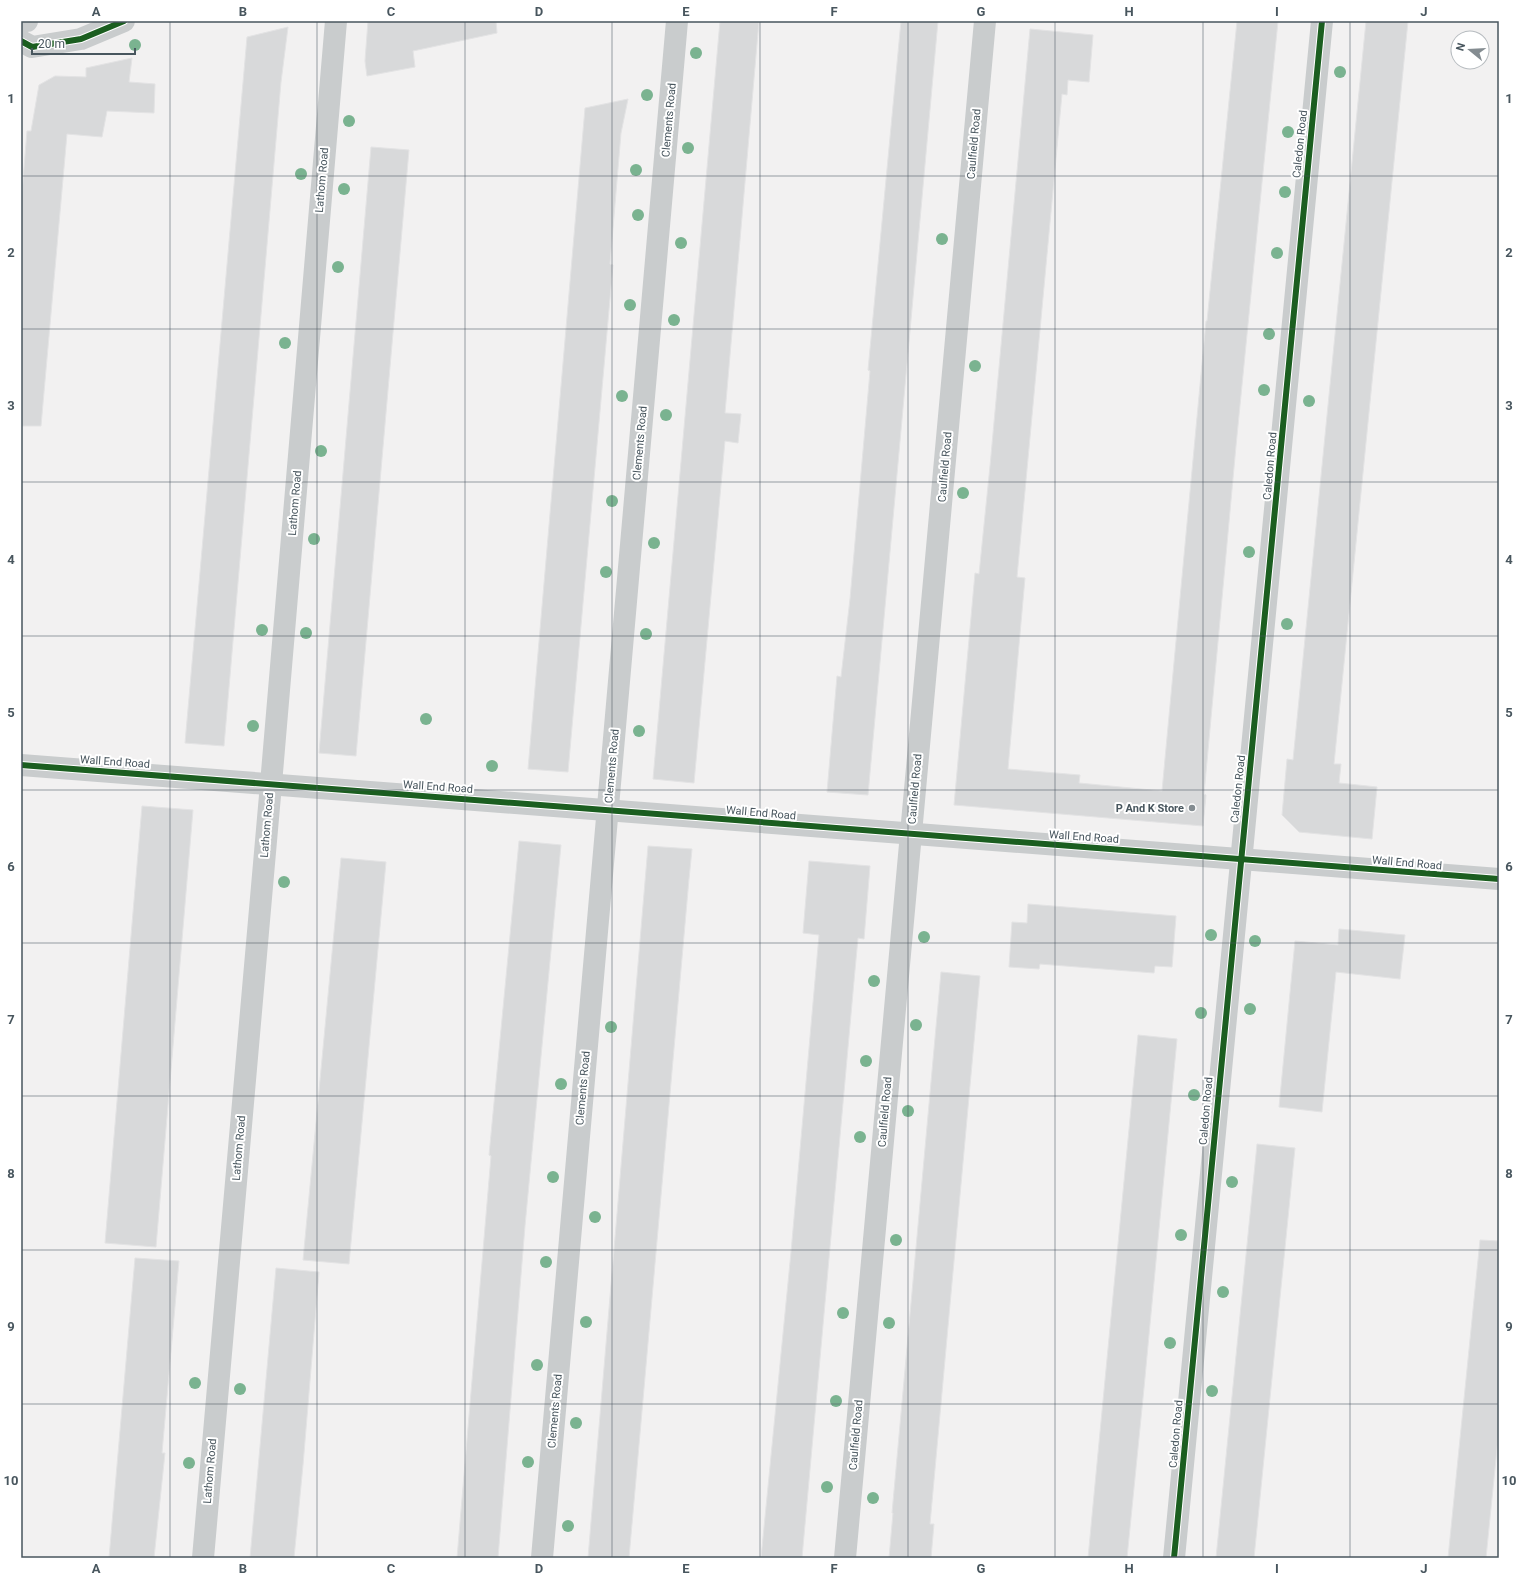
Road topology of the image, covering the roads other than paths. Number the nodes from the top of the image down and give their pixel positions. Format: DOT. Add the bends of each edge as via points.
graph roads {
  1 [pos="27,21"];
  2 [pos="124,21"];
  3 [pos="336,21"];
  4 [pos="677,21"];
  5 [pos="985,21"];
  6 [pos="1322,21"];
  7 [pos="21,22"];
  8 [pos="21,41"];
  9 [pos="21,766"];
  10 [pos="271,784"];
  11 [pos="608,811"];
  12 [pos="910,834"];
  13 [pos="1241,859"];
  14 [pos="1499,879"];
  15 [pos="203,1558"];
  16 [pos="542,1558"];
  17 [pos="845,1558"];
  18 [pos="1174,1558"];
  1 -- 7 [label="street"];
  2 -- 8 [label="street" via="81,39 32,46"];
  3 -- 10 [label="street, Lathom Road"];
  4 -- 11 [label="street, Clements Road"];
  5 -- 12 [label="street, Caulfield Road"];
  6 -- 13 [label="street, Caledon Road"];
  9 -- 10 [label="street, Wall End Road"];
  10 -- 11 [label="street, Wall End Road"];
  10 -- 15 [label="street, Lathom Road"];
  11 -- 12 [label="street, Wall End Road"];
  11 -- 16 [label="street, Clements Road"];
  12 -- 13 [label="street, Wall End Road"];
  12 -- 17 [label="street, Caulfield Road"];
  13 -- 14 [label="street, Wall End Road"];
  13 -- 18 [label="street, Caledon Road"];
}
